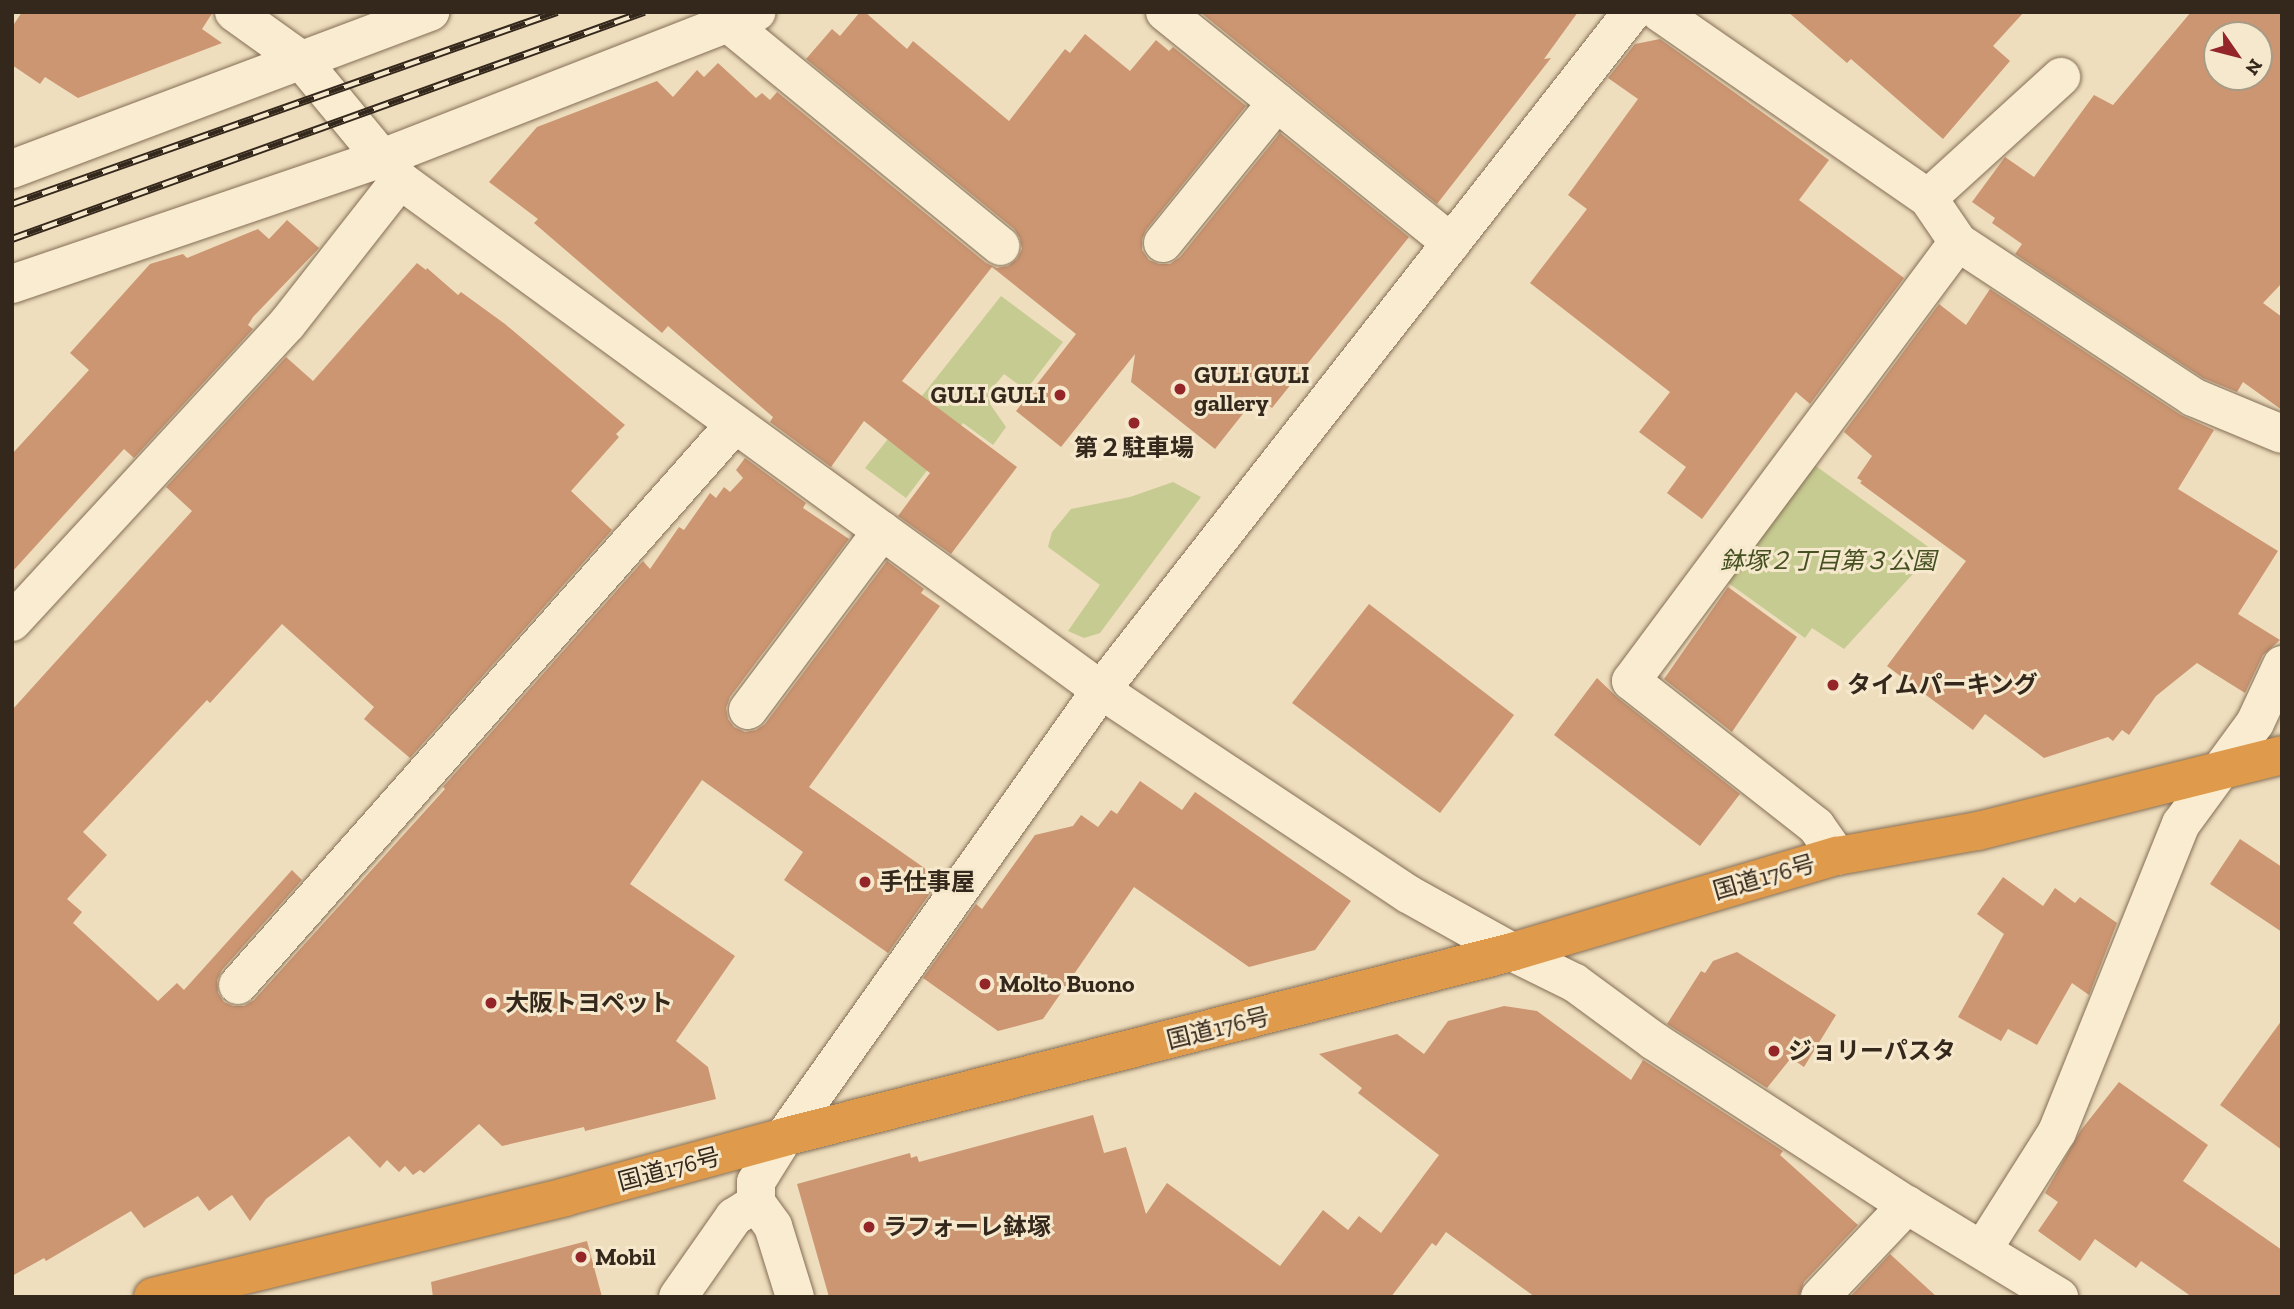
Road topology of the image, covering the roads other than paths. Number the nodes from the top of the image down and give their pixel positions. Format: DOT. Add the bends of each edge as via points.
graph roads {
  1 [pos="234,12"];
  2 [pos="430,12"];
  3 [pos="1165,12"];
  4 [pos="1632,12"];
  5 [pos="1659,12"];
  6 [pos="742,18"];
  7 [pos="301,60"];
  8 [pos="2062,77"];
  9 [pos="1277,102"];
  10 [pos="12,169"];
  11 [pos="391,169"];
  12 [pos="1928,198"];
  13 [pos="1163,243"];
  14 [pos="1451,243"];
  15 [pos="1958,243"];
  16 [pos="1000,246"];
  17 [pos="12,284"];
  18 [pos="735,425"];
  19 [pos="2282,434"];
  20 [pos="883,531"];
  21 [pos="12,622"];
  22 [pos="2282,665"];
  23 [pos="1101,690"];
  24 [pos="748,710"];
  25 [pos="2282,755"];
  26 [pos="2217,771"];
  27 [pos="1837,856"];
  28 [pos="1512,952"];
  29 [pos="238,985"];
  30 [pos="784,1137"];
  31 [pos="756,1203"];
  32 [pos="1907,1205"];
  33 [pos="1983,1250"];
  34 [pos="153,1297"];
  35 [pos="678,1297"];
  36 [pos="795,1297"];
  37 [pos="1820,1297"];
  38 [pos="2059,1297"];
  1 -- 7 [label="street"];
  2 -- 7 [label="street"];
  3 -- 9 [label="street"];
  4 -- 14 [label="street"];
  5 -- 12 [label="street"];
  6 -- 11 [label="street"];
  6 -- 16 [label="street"];
  7 -- 10 [label="street"];
  7 -- 11 [label="street"];
  8 -- 12 [label="street"];
  9 -- 13 [label="street"];
  9 -- 14 [label="street"];
  11 -- 17 [label="street"];
  11 -- 18 [label="street"];
  11 -- 21 [label="street" via="287,324"];
  12 -- 15 [label="street"];
  14 -- 23 [label="street"];
  15 -- 19 [label="street" via="2193,397"];
  15 -- 27 [label="street" via="1631,681 1816,826"];
  18 -- 20 [label="street"];
  18 -- 29 [label="street"];
  20 -- 23 [label="street"];
  20 -- 24 [label="street"];
  22 -- 26 [label="street" via="2255,723"];
  23 -- 28 [label="street" via="1408,894"];
  23 -- 30 [label="street"];
  25 -- 26 [label="highway, 国道176号"];
  26 -- 27 [label="highway, 国道176号" via="1978,831"];
  26 -- 33 [label="street" via="2181,824 2057,1132"];
  27 -- 28 [label="highway, 国道176号"];
  28 -- 30 [label="highway, 国道176号"];
  28 -- 32 [label="street" via="1575,983 1654,1041"];
  30 -- 31 [label="street" via="756,1182"];
  30 -- 34 [label="highway, 国道176号" via="565,1197"];
  31 -- 35 [label="street" via="734,1217"];
  31 -- 36 [label="street" via="773,1226"];
  32 -- 33 [label="street"];
  32 -- 37 [label="street"];
  33 -- 38 [label="street"];
}
